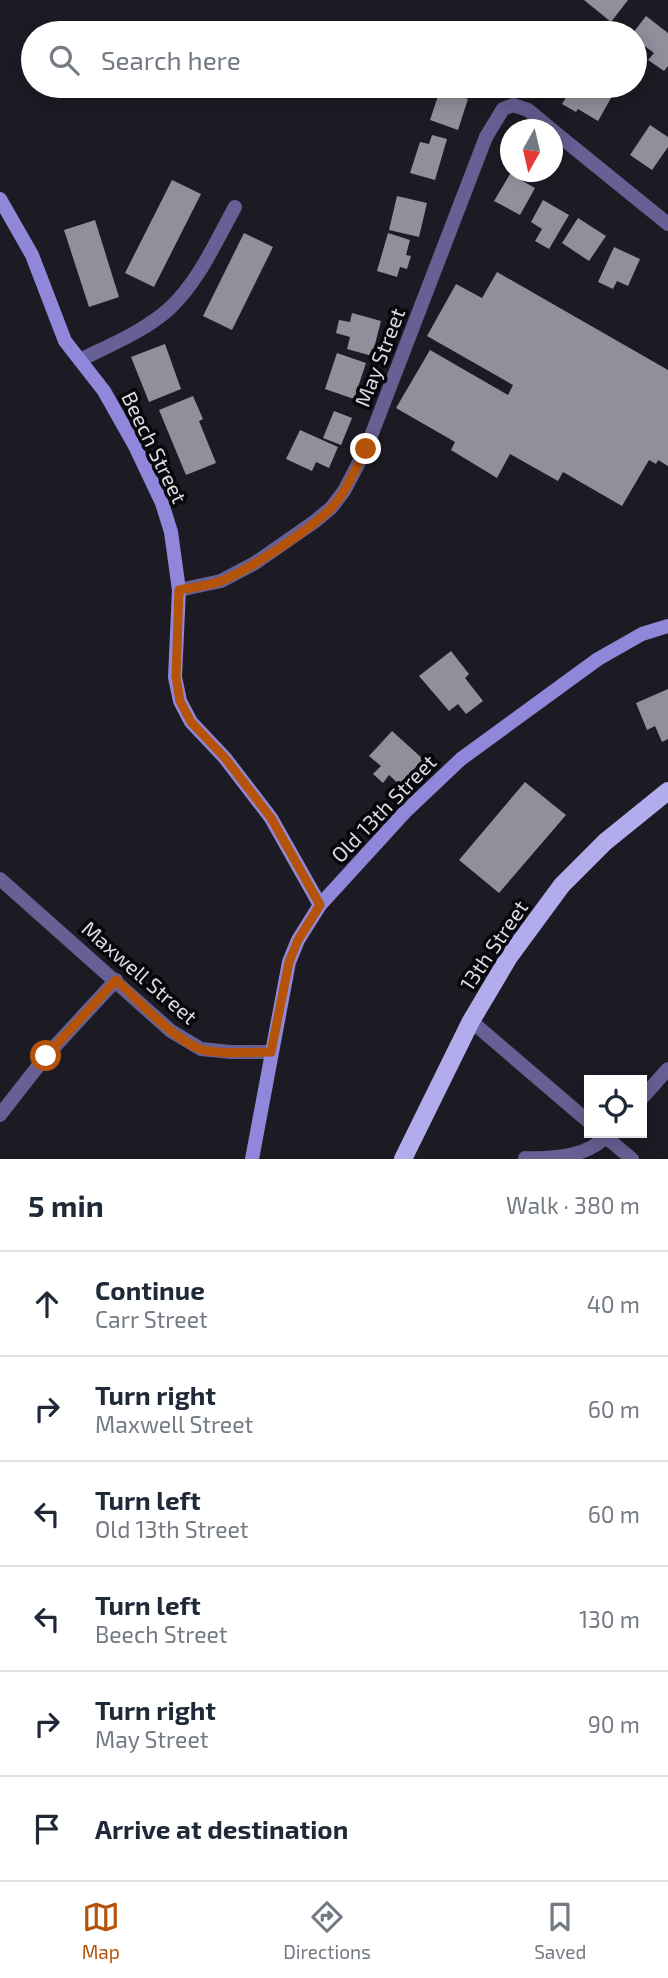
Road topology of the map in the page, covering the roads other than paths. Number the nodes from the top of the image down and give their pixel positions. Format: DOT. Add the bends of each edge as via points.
graph roads {
  1 [pos="539,119"];
  2 [pos="563,139"];
  3 [pos="0,199"];
  4 [pos="235,207"];
  5 [pos="668,224"];
  6 [pos="80,360"];
  7 [pos="179,590"];
  8 [pos="668,626"];
  9 [pos="668,791"];
  10 [pos="0,880"];
  11 [pos="320,905"];
  12 [pos="116,980"];
  13 [pos="471,1021"];
  14 [pos="271,1052"];
  15 [pos="668,1069"];
  16 [pos="647,1092"];
  17 [pos="0,1115"];
  18 [pos="584,1118"];
  19 [pos="602,1138"];
  20 [pos="610,1138"];
  21 [pos="525,1158"];
  22 [pos="252,1159"];
  23 [pos="403,1159"];
  24 [pos="632,1159"];
  1 -- 7 [label="street, May Street" via="513,105 503,110 486,136 366,449 344,491 331,508 255,563 221,581"];
  2 -- 5 [label="street, May Street"];
  3 -- 6 [label="street, Beech Street" via="32,255 65,341"];
  4 -- 6 [label="street" via="194,279 170,308"];
  6 -- 7 [label="street, Beech Street" via="104,391 162,503"];
  7 -- 11 [label="street, Beech Street" via="176,677 180,701 191,722 271,818"];
  8 -- 11 [label="street, Old 13th Street" via="642,634 598,659 461,759"];
  9 -- 13 [label="main road, 13th Street" via="605,842 562,885 509,957"];
  10 -- 12 [label="street, Maxwell Street"];
  11 -- 14 [label="street, Old 13th Street" via="289,962"];
  12 -- 14 [label="street, Maxwell Street" via="171,1031 201,1049"];
  12 -- 17 [label="street" via="46,1056"];
  13 -- 18 [label="street"];
  13 -- 23 [label="main road, 13th Street"];
  14 -- 22 [label="street, Old 13th Street"];
  15 -- 16 [label="street"];
  19 -- 21 [label="street" via="570,1156"];
  20 -- 24 [label="street"];
}
